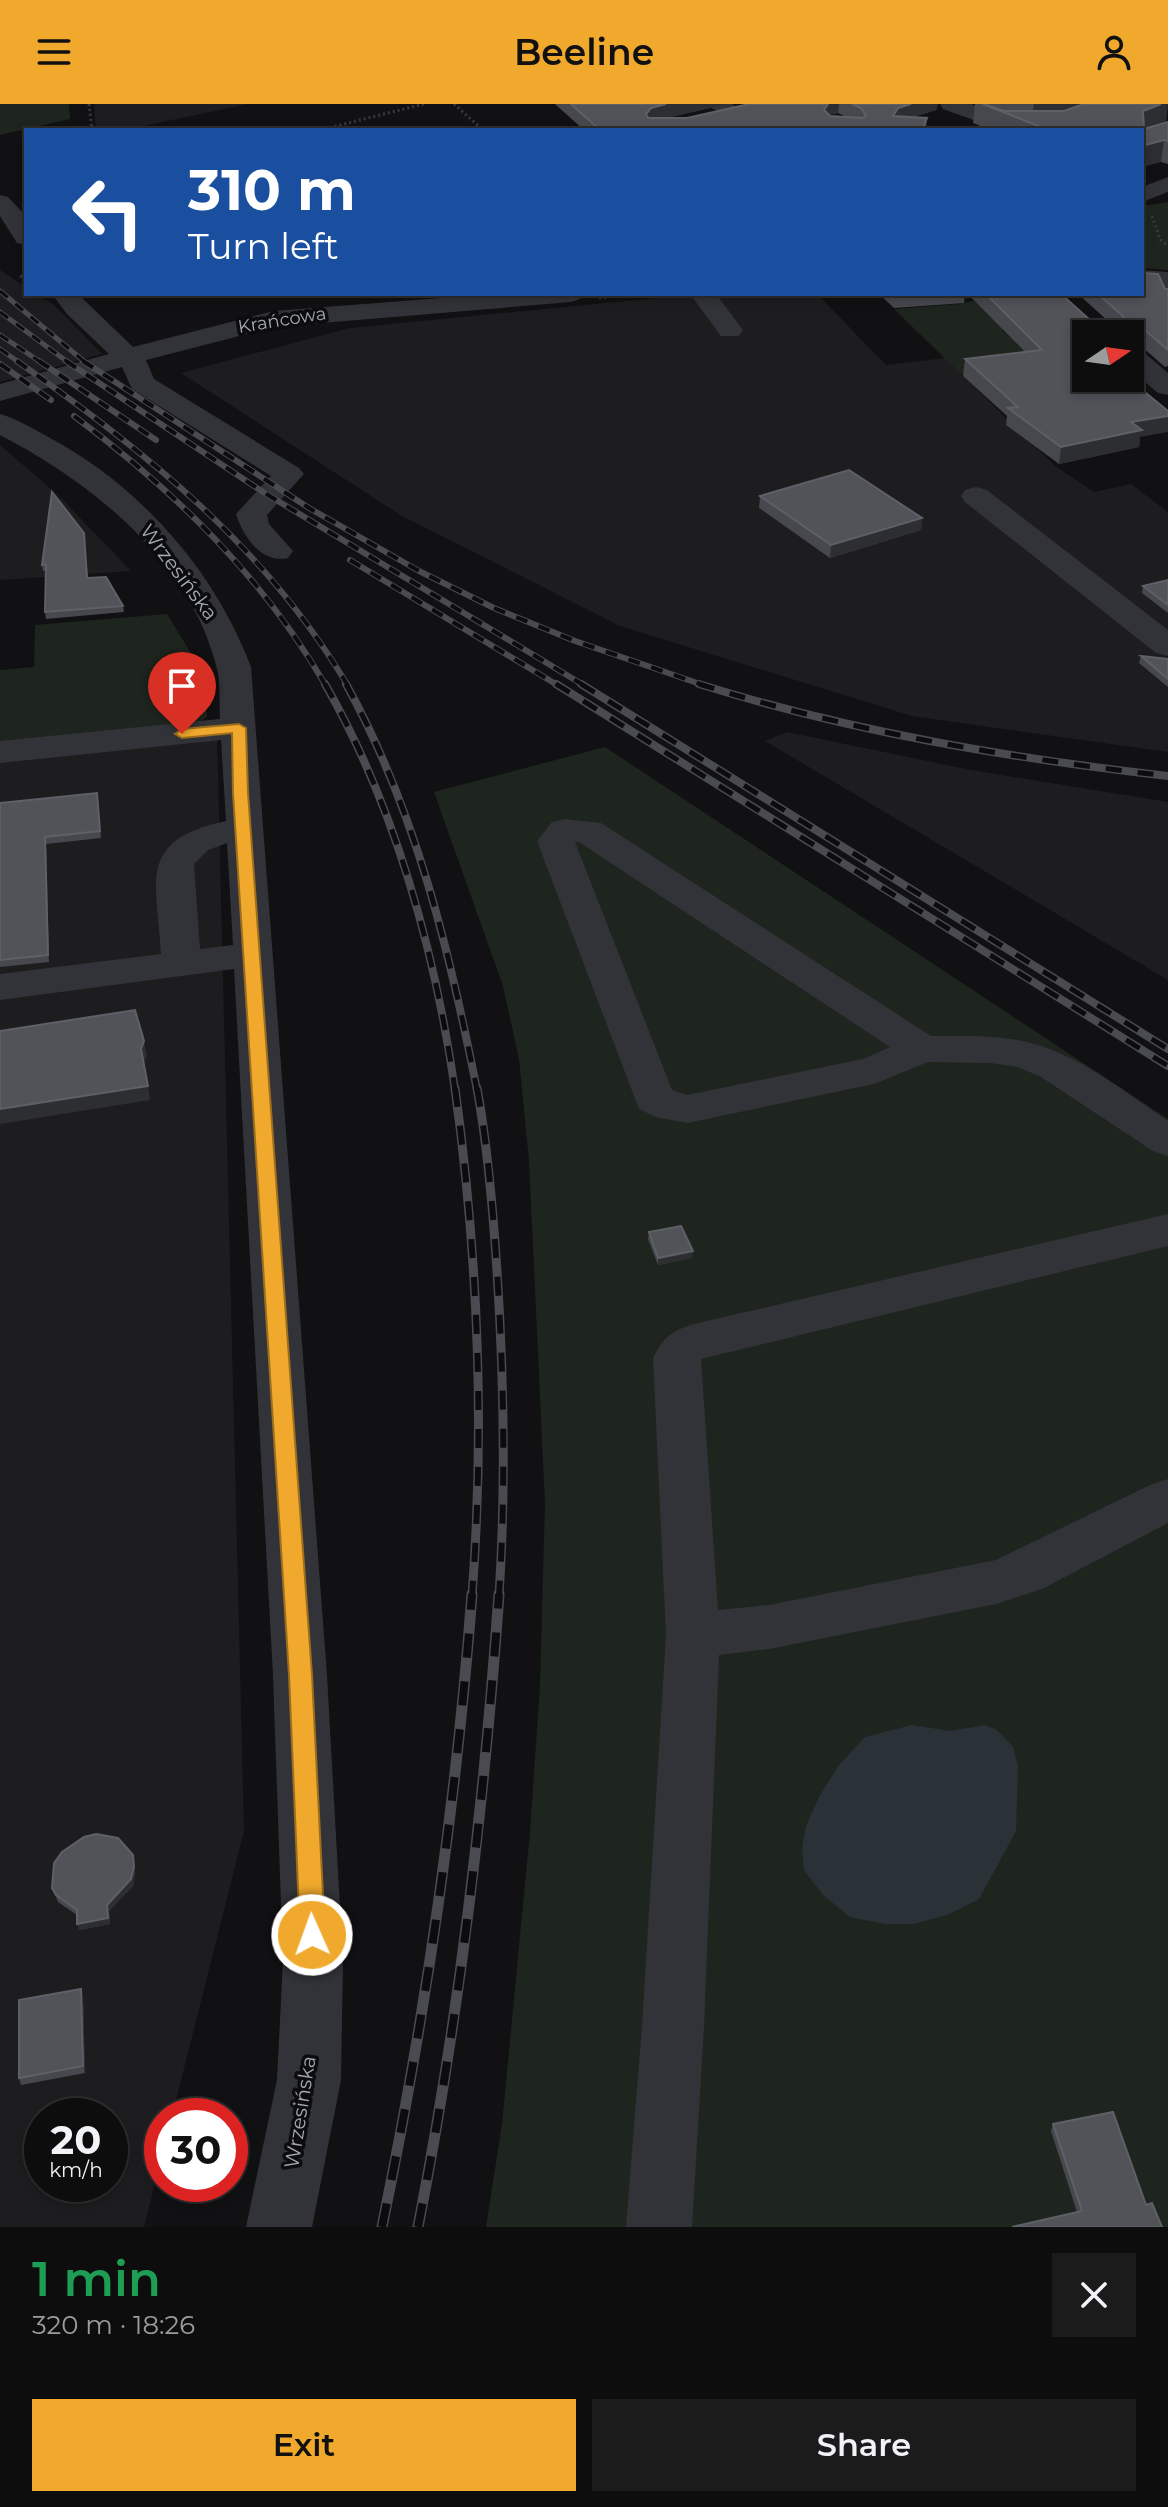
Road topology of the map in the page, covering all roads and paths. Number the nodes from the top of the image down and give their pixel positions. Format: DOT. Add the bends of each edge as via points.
graph roads {
  1 [pos="89,104"];
  2 [pos="424,104"];
  3 [pos="454,104"];
  4 [pos="767,104"];
  5 [pos="725,109"];
  6 [pos="951,112"];
  7 [pos="697,122"];
  8 [pos="92,128"];
  9 [pos="328,128"];
  10 [pos="481,128"];
  11 [pos="761,128"];
  12 [pos="1013,128"];
  13 [pos="1164,175"];
  14 [pos="4,189"];
  15 [pos="1146,205"];
  16 [pos="24,234"];
  17 [pos="1168,246"];
  18 [pos="20,276"];
  19 [pos="24,277"];
  20 [pos="1144,278"];
  21 [pos="1168,280"];
  22 [pos="67,296"];
  23 [pos="552,296"];
  24 [pos="704,296"];
  25 [pos="730,330"];
  26 [pos="128,357"];
  27 [pos="1144,367"];
  28 [pos="1168,387"];
  29 [pos="0,393"];
  30 [pos="0,423"];
  31 [pos="976,496"];
  32 [pos="277,551"];
  33 [pos="1168,646"];
  34 [pos="239,728"];
  35 [pos="0,752"];
  36 [pos="243,829"];
  37 [pos="251,955"];
  38 [pos="181,963"];
  39 [pos="0,987"];
  40 [pos="922,1049"];
  41 [pos="1168,1141"];
  42 [pos="1168,1230"];
  43 [pos="1168,1499"];
  44 [pos="693,1635"];
  45 [pos="279,2227"];
  46 [pos="659,2227"];
  1 -- 8 [label="path"];
  2 -- 9 [label="path"];
  3 -- 10 [label="path"];
  4 -- 5 [label="street"];
  5 -- 7 [label="street"];
  5 -- 11 [label="street"];
  6 -- 12 [label="street"];
  13 -- 15 [label="street"];
  14 -- 16 [label="street"];
  15 -- 17 [label="path"];
  18 -- 19 [label="path"];
  20 -- 21 [label="street"];
  22 -- 26 [label="street"];
  23 -- 26 [label="street, Krańcowa" via="309,314 239,326"];
  24 -- 25 [label="street"];
  26 -- 29 [label="street, Krańcowa"];
  26 -- 32 [label="street" via="142,383 289,474 251,514 255,527"];
  27 -- 28 [label="street"];
  30 -- 34 [label="street, Wrzesińska" via="69,462 142,522 207,602 234,667"];
  31 -- 33 [label="street"];
  34 -- 35 [label="street"];
  34 -- 36 [label="street, Wrzesińska"];
  36 -- 37 [label="street, Wrzesińska"];
  36 -- 38 [label="street" via="206,836 179,855 175,864"];
  37 -- 38 [label="street"];
  37 -- 45 [label="street, Wrzesińska" via="300,1675 313,1961 309,2080"];
  38 -- 39 [label="street"];
  40 -- 40 [label="street" via="874,1070 687,1109 654,1099 556,841 565,830 588,831"];
  40 -- 41 [label="street" via="1026,1055 1056,1067"];
  42 -- 44 [label="street" via="682,1348 677,1358"];
  43 -- 44 [label="street" via="1023,1574 996,1582 769,1627"];
  44 -- 46 [label="street"];
}
